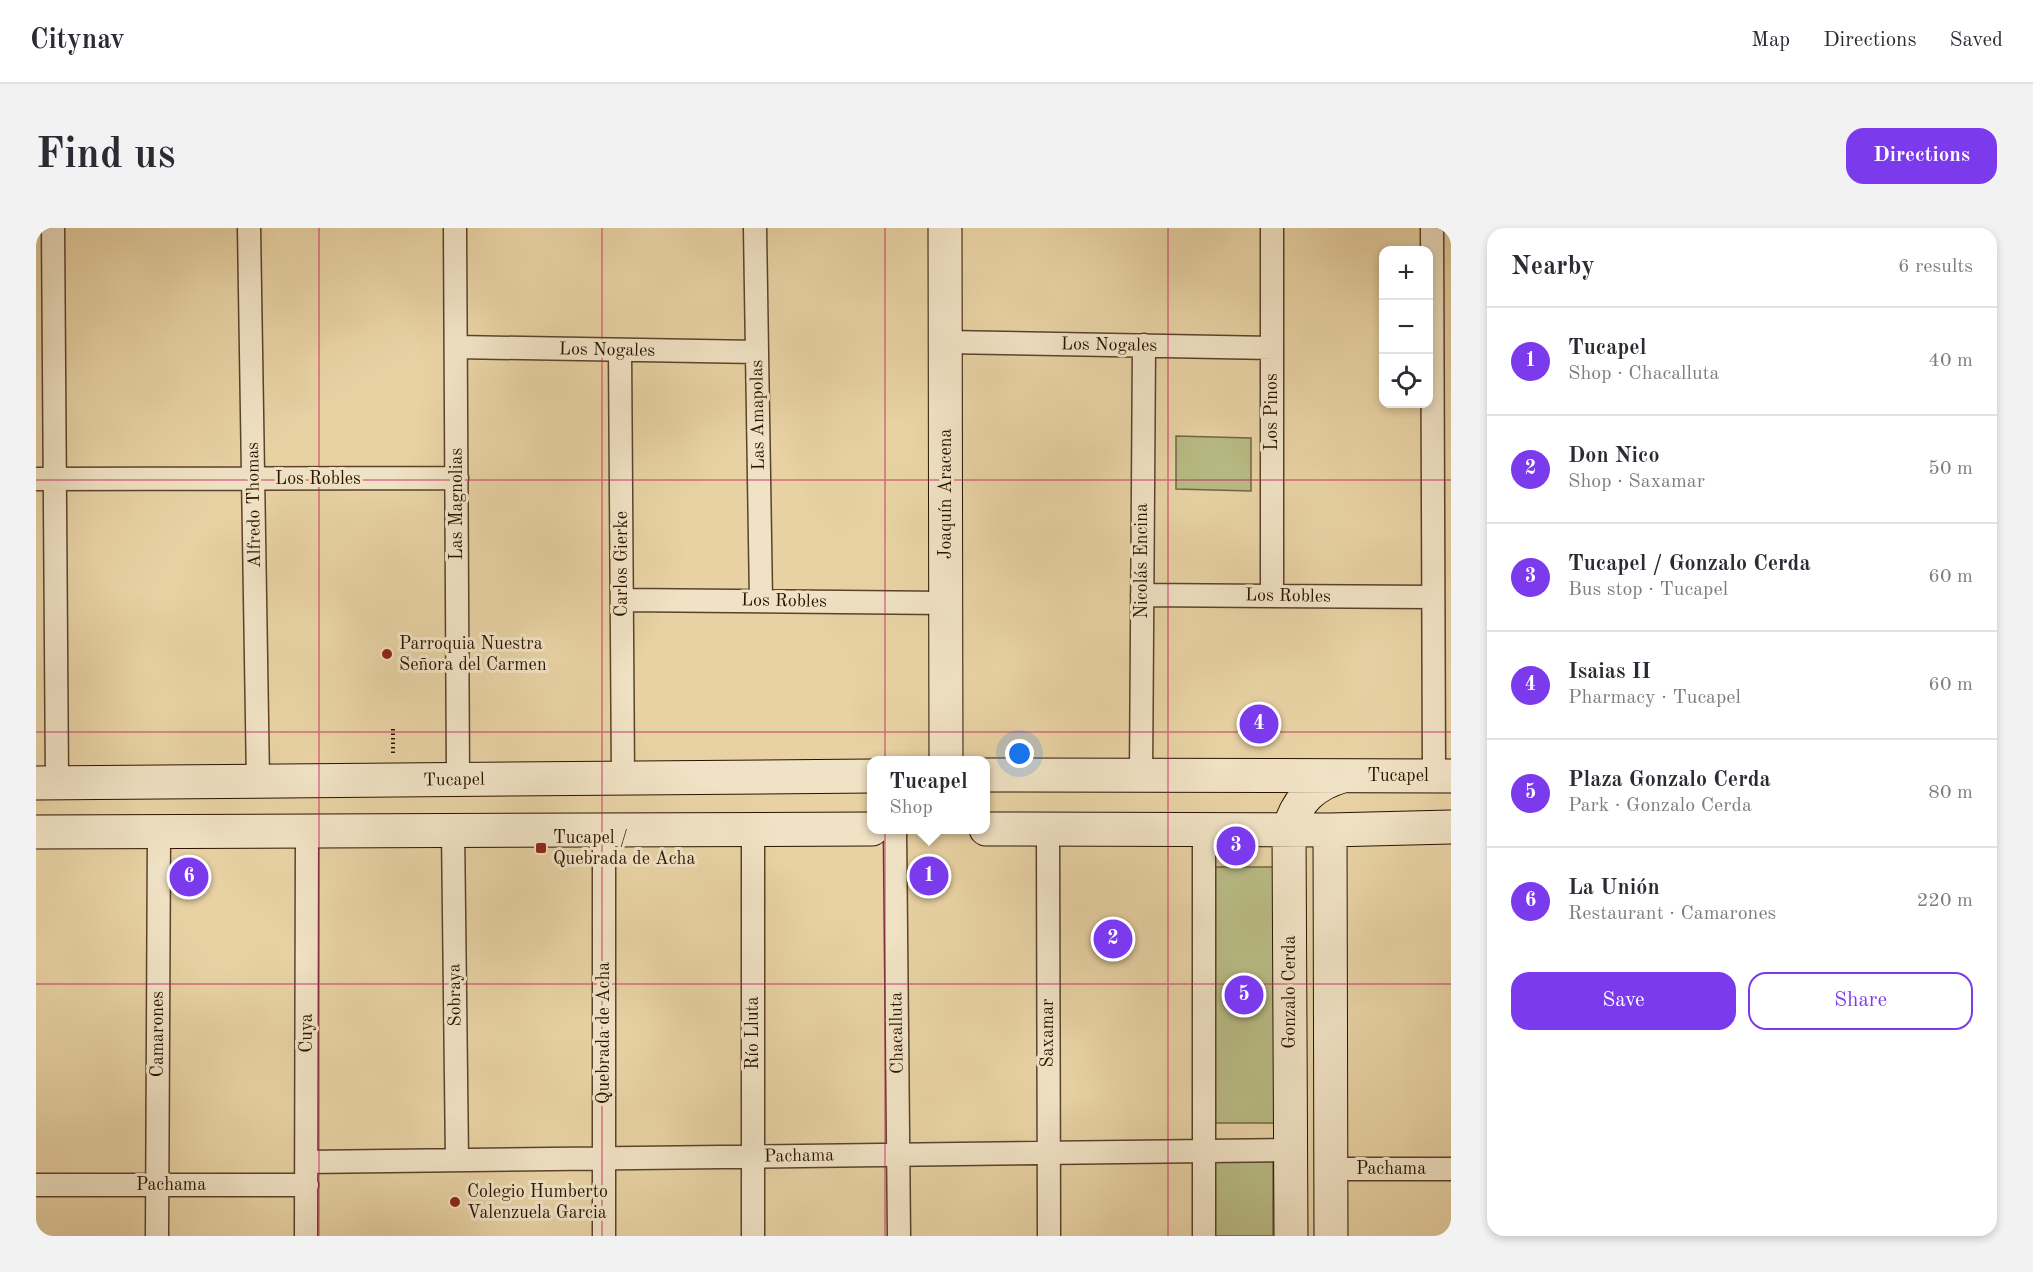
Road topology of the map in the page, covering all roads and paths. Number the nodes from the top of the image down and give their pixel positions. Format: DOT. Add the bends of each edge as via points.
graph roads {
  1 [pos="53,228"];
  2 [pos="249,228"];
  3 [pos="455,228"];
  4 [pos="755,228"];
  5 [pos="945,228"];
  6 [pos="1272,228"];
  7 [pos="1432,228"];
  8 [pos="946,342"];
  9 [pos="1144,345"];
  10 [pos="1442,345"];
  11 [pos="456,347"];
  12 [pos="1272,348"];
  13 [pos="620,350"];
  14 [pos="757,352"];
  15 [pos="457,478"];
  16 [pos="46,479"];
  17 [pos="253,479"];
  18 [pos="1142,595"];
  19 [pos="1272,596"];
  20 [pos="1433,597"];
  21 [pos="622,600"];
  22 [pos="761,601"];
  23 [pos="946,603"];
  24 [pos="393,729"];
  25 [pos="393,746"];
  26 [pos="946,756"];
  27 [pos="990,775"];
  28 [pos="867,776"];
  29 [pos="1141,776"];
  30 [pos="1343,776"];
  31 [pos="1442,776"];
  32 [pos="623,778"];
  33 [pos="458,780"];
  34 [pos="258,781"];
  35 [pos="47,783"];
  36 [pos="1451,827"];
  37 [pos="753,829"];
  38 [pos="867,829"];
  39 [pos="990,829"];
  40 [pos="1048,829"];
  41 [pos="453,830"];
  42 [pos="604,830"];
  43 [pos="1204,830"];
  44 [pos="1289,830"];
  45 [pos="1330,830"];
  46 [pos="159,831"];
  47 [pos="307,831"];
  48 [pos="36,832"];
  49 [pos="895,834"];
  50 [pos="1291,1149"];
  51 [pos="1204,1150"];
  52 [pos="1049,1153"];
  53 [pos="899,1155"];
  54 [pos="753,1157"];
  55 [pos="604,1159"];
  56 [pos="457,1160"];
  57 [pos="307,1162"];
  58 [pos="1331,1169"];
  59 [pos="1451,1169"];
  60 [pos="36,1185"];
  61 [pos="158,1185"];
  62 [pos="307,1185"];
  63 [pos="157,1236"];
  64 [pos="306,1236"];
  65 [pos="604,1236"];
  66 [pos="753,1236"];
  67 [pos="900,1236"];
  68 [pos="1049,1236"];
  69 [pos="1203,1236"];
  70 [pos="1291,1236"];
  71 [pos="1331,1236"];
  1 -- 16 [label="street"];
  2 -- 17 [label="street, Alfredo Thomas"];
  3 -- 11 [label="street, Las Magnolias"];
  4 -- 14 [label="street, Las Amapolas"];
  5 -- 8 [label="main road, Joaquín Aracena"];
  6 -- 12 [label="street, Los Pinos"];
  7 -- 10 [label="street"];
  8 -- 9 [label="street, Los Nogales"];
  8 -- 23 [label="main road, Joaquín Aracena"];
  9 -- 12 [label="street, Los Nogales"];
  9 -- 18 [label="street, Nicolás Encina"];
  10 -- 20 [label="street"];
  11 -- 13 [label="street, Los Nogales"];
  11 -- 15 [label="street, Las Magnolias"];
  12 -- 19 [label="street, Los Pinos"];
  13 -- 14 [label="street, Los Nogales"];
  13 -- 21 [label="street, Carlos Gierke"];
  14 -- 22 [label="street, Las Amapolas"];
  15 -- 17 [label="street, Los Robles"];
  15 -- 33 [label="street, Las Magnolias"];
  16 -- 17 [label="street, Los Robles"];
  16 -- 35 [label="street"];
  17 -- 34 [label="street, Alfredo Thomas"];
  18 -- 19 [label="street, Los Robles"];
  18 -- 29 [label="street, Nicolás Encina"];
  19 -- 20 [label="street, Los Robles"];
  20 -- 31 [label="street"];
  21 -- 22 [label="street, Los Robles"];
  21 -- 32 [label="street, Carlos Gierke"];
  22 -- 23 [label="street, Los Robles"];
  23 -- 26 [label="main road, Joaquín Aracena"];
  24 -- 25 [label="path"];
  27 -- 29 [label="main road, Tucapel"];
  28 -- 32 [label="main road, Tucapel"];
  29 -- 30 [label="main road, Tucapel"];
  30 -- 31 [label="main road, Tucapel"];
  30 -- 44 [label="main road, Gonzalo Cerda" via="1307,794 1292,817"];
  32 -- 33 [label="main road, Tucapel"];
  33 -- 34 [label="main road, Tucapel"];
  34 -- 35 [label="main road, Tucapel"];
  36 -- 45 [label="main road"];
  37 -- 38 [label="main road"];
  37 -- 42 [label="main road"];
  37 -- 54 [label="street, Río Lluta"];
  39 -- 40 [label="main road"];
  40 -- 43 [label="main road"];
  40 -- 52 [label="street, Saxamar"];
  41 -- 42 [label="main road"];
  41 -- 47 [label="main road"];
  41 -- 56 [label="street, Sobraya"];
  42 -- 55 [label="street, Quebrada de Acha"];
  43 -- 44 [label="main road"];
  43 -- 51 [label="street"];
  44 -- 45 [label="main road"];
  44 -- 50 [label="main road, Gonzalo Cerda"];
  45 -- 58 [label="main road"];
  46 -- 47 [label="main road"];
  46 -- 48 [label="main road"];
  46 -- 61 [label="street, Camarones"];
  47 -- 57 [label="street, Cuya"];
  49 -- 53 [label="street, Chacalluta"];
  50 -- 51 [label="street, Pachama"];
  50 -- 70 [label="main road, Gonzalo Cerda"];
  51 -- 52 [label="street, Pachama"];
  51 -- 69 [label="street"];
  52 -- 53 [label="street, Pachama"];
  52 -- 68 [label="street, Saxamar"];
  53 -- 54 [label="street, Pachama"];
  53 -- 67 [label="street, Chacalluta"];
  54 -- 55 [label="street, Pachama"];
  54 -- 66 [label="street, Río Lluta"];
  55 -- 56 [label="street, Pachama"];
  55 -- 65 [label="street, Quebrada de Acha"];
  56 -- 57 [label="street, Pachama"];
  57 -- 62 [label="street, Cuya"];
  58 -- 59 [label="street, Pachama"];
  58 -- 71 [label="main road"];
  60 -- 61 [label="street, Pachama"];
  61 -- 62 [label="street, Pachama"];
  61 -- 63 [label="street, Camarones"];
  62 -- 64 [label="street, Cuya"];
}
